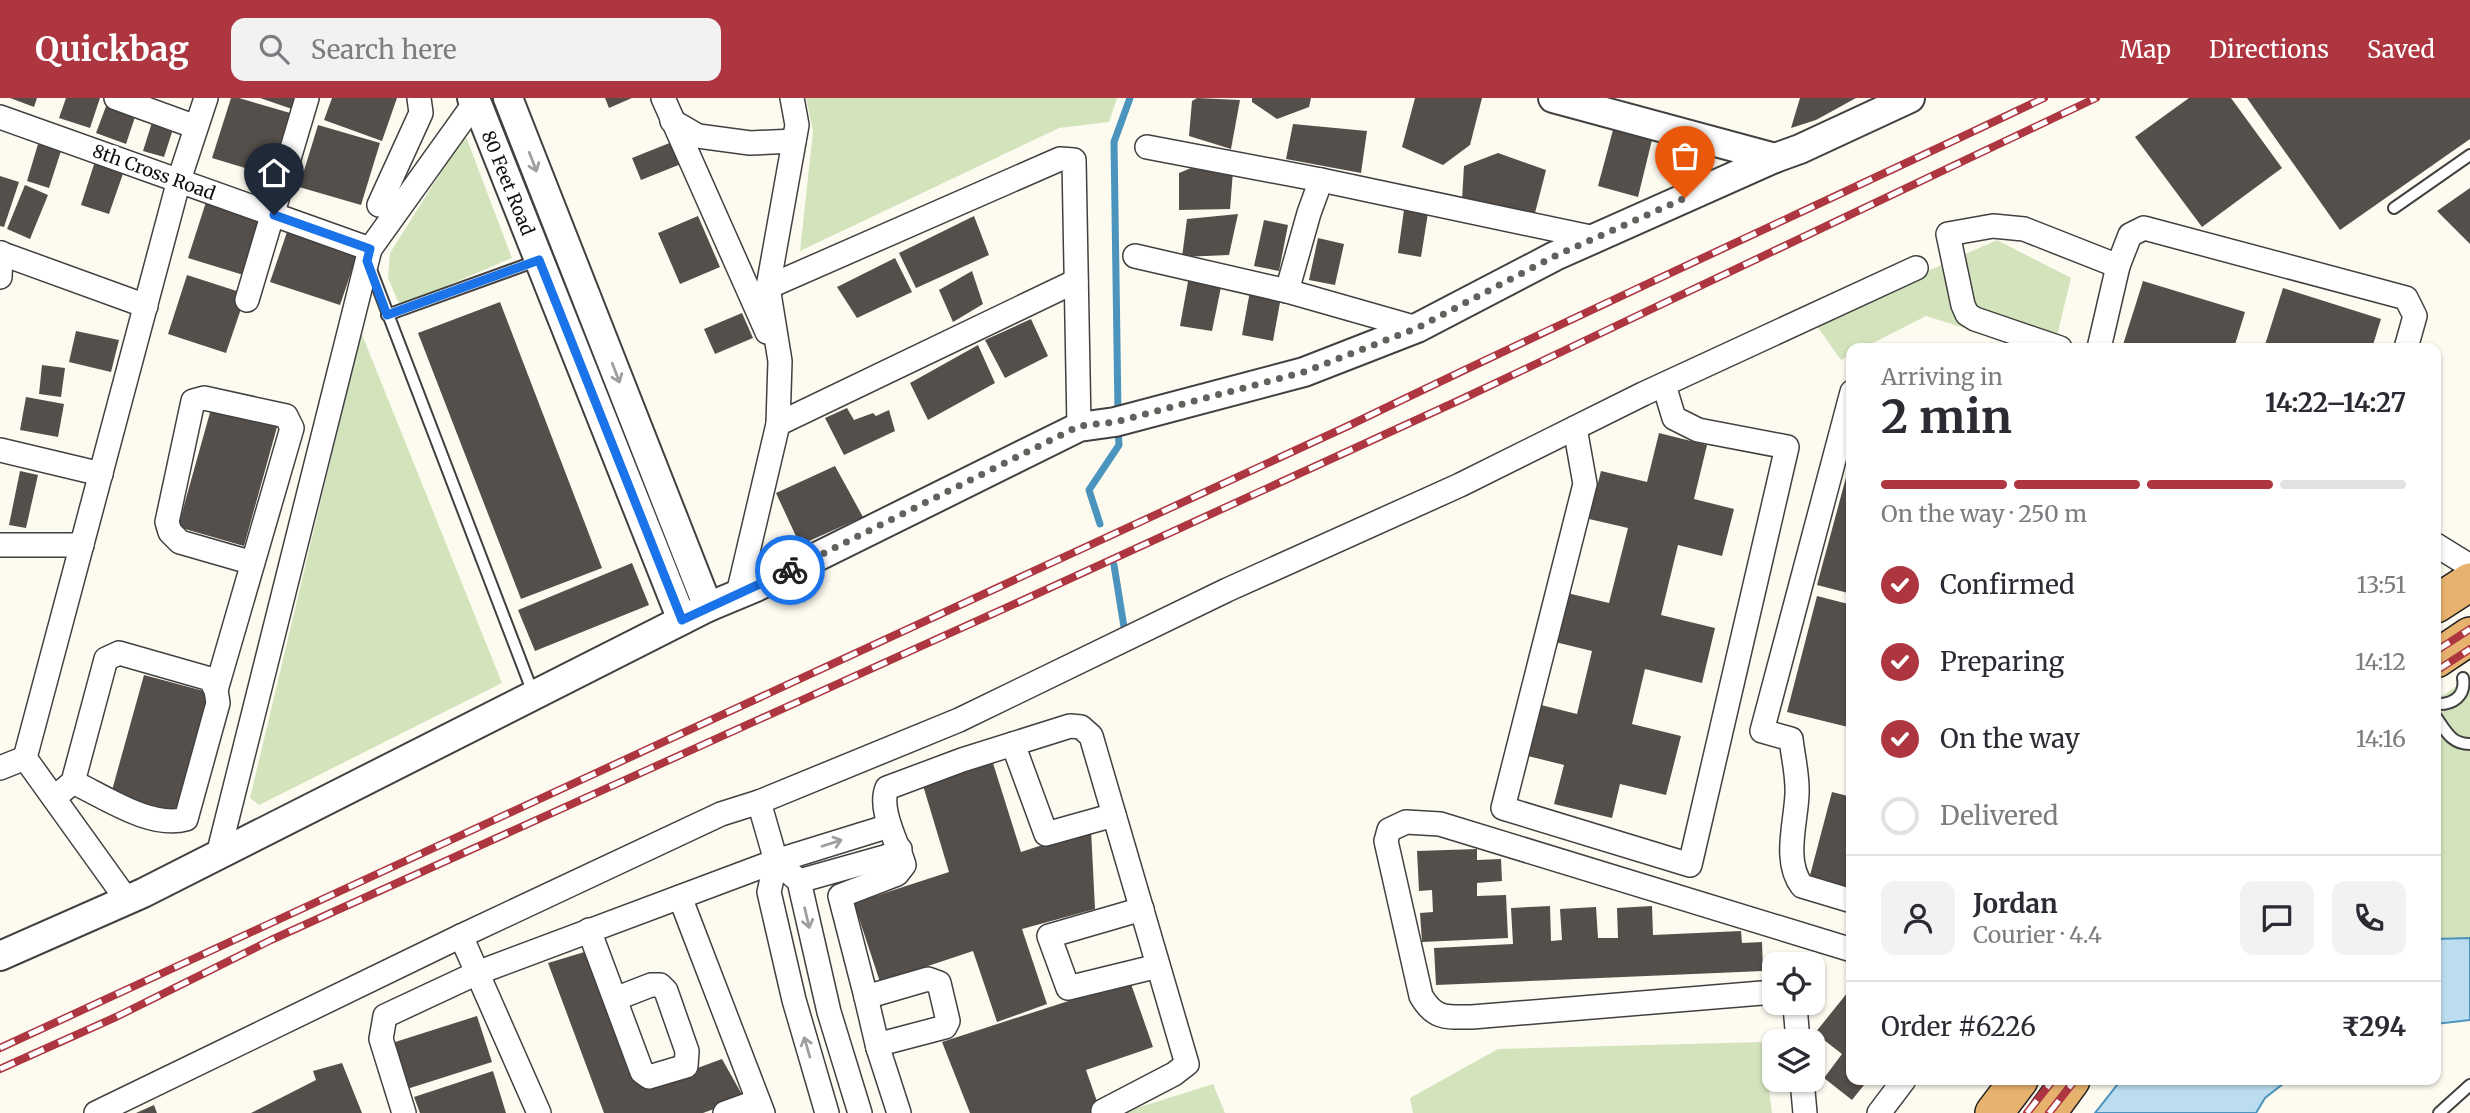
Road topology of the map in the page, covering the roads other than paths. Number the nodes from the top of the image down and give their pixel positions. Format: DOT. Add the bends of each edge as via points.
graph roads {
  1 [pos="116,98"];
  2 [pos="206,98"];
  3 [pos="307,98"];
  4 [pos="419,98"];
  5 [pos="508,98"];
  6 [pos="663,98"];
  7 [pos="792,98"];
  8 [pos="1553,98"];
  9 [pos="1910,98"];
  10 [pos="475,99"];
  11 [pos="0,117"];
  12 [pos="672,121"];
  13 [pos="196,127"];
  14 [pos="794,141"];
  15 [pos="1147,146"];
  16 [pos="2470,155"];
  17 [pos="1775,158"];
  18 [pos="179,180"];
  19 [pos="1321,180"];
  20 [pos="379,205"];
  21 [pos="2394,208"];
  22 [pos="274,215"];
  23 [pos="1595,238"];
  24 [pos="0,253"];
  25 [pos="369,255"];
  26 [pos="1135,256"];
  27 [pos="539,260"];
  28 [pos="2119,266"];
  29 [pos="1916,268"];
  30 [pos="0,277"];
  31 [pos="1076,281"];
  32 [pos="768,287"];
  33 [pos="1287,291"];
  34 [pos="247,300"];
  35 [pos="146,306"];
  36 [pos="387,315"];
  37 [pos="1417,328"];
  38 [pos="2045,343"];
  39 [pos="2100,343"];
  40 [pos="2407,343"];
  41 [pos="780,361"];
  42 [pos="1664,385"];
  43 [pos="1846,415"];
  44 [pos="778,424"];
  45 [pos="1079,426"];
  46 [pos="1575,428"];
  47 [pos="0,450"];
  48 [pos="101,474"];
  49 [pos="0,545"];
  50 [pos="82,545"];
  51 [pos="2441,548"];
  52 [pos="253,564"];
  53 [pos="2470,566"];
  54 [pos="2470,582"];
  55 [pos="738,594"];
  56 [pos="2441,601"];
  57 [pos="708,607"];
  58 [pos="682,620"];
  59 [pos="2454,659"];
  60 [pos="2470,688"];
  61 [pos="216,690"];
  62 [pos="533,694"];
  63 [pos="2441,704"];
  64 [pos="2441,724"];
  65 [pos="1013,744"];
  66 [pos="2470,744"];
  67 [pos="25,758"];
  68 [pos="0,768"];
  69 [pos="73,782"];
  70 [pos="54,798"];
  71 [pos="759,802"];
  72 [pos="1114,815"];
  73 [pos="889,826"];
  74 [pos="900,849"];
  75 [pos="218,855"];
  76 [pos="776,861"];
  77 [pos="799,881"];
  78 [pos="680,897"];
  79 [pos="1846,899"];
  80 [pos="127,900"];
  81 [pos="1142,909"];
  82 [pos="589,930"];
  83 [pos="461,936"];
  84 [pos="1846,948"];
  85 [pos="0,956"];
  86 [pos="1158,966"];
  87 [pos="477,972"];
  88 [pos="1762,993"];
  89 [pos="866,997"];
  90 [pos="615,999"];
  91 [pos="878,1048"];
  92 [pos="1900,1085"];
  93 [pos="2016,1085"];
  94 [pos="2067,1085"];
  95 [pos="2470,1085"];
  96 [pos="1803,1092"];
  97 [pos="760,1107"];
  98 [pos="96,1113"];
  99 [pos="404,1113"];
  100 [pos="539,1113"];
  101 [pos="725,1113"];
  102 [pos="827,1113"];
  103 [pos="860,1113"];
  104 [pos="900,1113"];
  105 [pos="1104,1113"];
  106 [pos="1805,1113"];
  107 [pos="1879,1113"];
  108 [pos="1994,1113"];
  109 [pos="2047,1113"];
  110 [pos="2439,1113"];
  1 -- 13 [label="street"];
  2 -- 13 [label="street"];
  3 -- 22 [label="street"];
  4 -- 20 [label="street" via="421,113"];
  5 -- 57 [label="street, 80 Feet Road, one-way"];
  6 -- 12 [label="street"];
  7 -- 14 [label="street" via="797,125"];
  8 -- 17 [label="street"];
  9 -- 17 [label="street"];
  10 -- 25 [label="street"];
  10 -- 27 [label="street, 80 Feet Road"];
  11 -- 18 [label="street, 8th Cross Road"];
  12 -- 14 [label="street" via="698,136 750,143"];
  12 -- 41 [label="street"];
  13 -- 18 [label="street"];
  14 -- 32 [label="street"];
  15 -- 19 [label="street"];
  16 -- 21 [label="lane"];
  17 -- 23 [label="street"];
  18 -- 22 [label="street, 8th Cross Road"];
  18 -- 35 [label="street"];
  19 -- 23 [label="street"];
  19 -- 33 [label="street"];
  22 -- 25 [label="street, 8th Cross Road"];
  22 -- 34 [label="street"];
  23 -- 37 [label="street"];
  24 -- 30 [label="street"];
  24 -- 35 [label="street"];
  25 -- 36 [label="lane"];
  25 -- 75 [label="street"];
  26 -- 33 [label="street"];
  27 -- 36 [label="lane"];
  27 -- 58 [label="street, 80 Feet Road"];
  28 -- 38 [label="street" via="2024,229 1993,226 1948,234 1967,314"];
  28 -- 39 [label="street"];
  28 -- 40 [label="street" via="2130,235 2144,228 2406,298 2414,316"];
  29 -- 42 [label="street"];
  31 -- 32 [label="street" via="1073,160 1060,159"];
  31 -- 44 [label="street"];
  31 -- 45 [label="street"];
  32 -- 41 [label="street"];
  33 -- 37 [label="street"];
  35 -- 48 [label="street"];
  36 -- 62 [label="lane"];
  37 -- 45 [label="street" via="1304,372 1122,421"];
  41 -- 44 [label="street"];
  42 -- 46 [label="street"];
  42 -- 46 [label="street" via="1674,418 1698,430 1787,447 1690,865 1503,808 1585,484"];
  43 -- 79 [label="street" via="1762,731 1791,739 1797,792 1792,861 1797,879 1802,886"];
  44 -- 55 [label="street"];
  45 -- 55 [label="street"];
  46 -- 71 [label="street" via="960,720"];
  47 -- 48 [label="street"];
  48 -- 50 [label="street"];
  49 -- 50 [label="street"];
  50 -- 67 [label="street"];
  51 -- 53 [label="street"];
  52 -- 52 [label="street" via="292,428 286,416 204,398 193,401 167,522 170,532 180,542"];
  52 -- 61 [label="street"];
  54 -- 56 [label="highway"];
  55 -- 57 [label="street"];
  57 -- 58 [label="street"];
  58 -- 62 [label="street"];
  59 -- 60 [label="lane"];
  59 -- 63 [label="lane" via="2464,689 2460,696"];
  61 -- 69 [label="street" via="210,679 119,653 106,659"];
  61 -- 69 [label="street" via="218,703 186,819 155,821"];
  62 -- 75 [label="street"];
  64 -- 66 [label="lane" via="2450,738"];
  65 -- 72 [label="street" via="1070,726 1081,727 1090,736"];
  65 -- 72 [label="street" via="1046,834"];
  65 -- 73 [label="street" via="887,788"];
  67 -- 68 [label="street"];
  67 -- 70 [label="street"];
  69 -- 70 [label="street"];
  70 -- 80 [label="street"];
  71 -- 76 [label="street"];
  71 -- 83 [label="street" via="721,814"];
  72 -- 81 [label="street"];
  73 -- 74 [label="street"];
  76 -- 73 [label="street, one-way"];
  74 -- 77 [label="street"];
  74 -- 89 [label="street" via="904,865 897,874 840,896"];
  75 -- 80 [label="street"];
  76 -- 77 [label="street"];
  76 -- 78 [label="street"];
  102 -- 76 [label="street, one-way" via="769,892"];
  77 -- 103 [label="street, one-way" via="829,1012"];
  78 -- 82 [label="street"];
  78 -- 97 [label="street"];
  80 -- 85 [label="street"];
  81 -- 86 [label="street"];
  81 -- 86 [label="street" via="1049,936 1068,988"];
  82 -- 87 [label="street"];
  82 -- 90 [label="street"];
  83 -- 87 [label="street"];
  83 -- 98 [label="street"];
  84 -- 88 [label="street" via="1440,824 1406,822 1390,830 1386,841 1421,996 1429,1010 1444,1017"];
  86 -- 105 [label="street" via="1187,1064"];
  87 -- 99 [label="street" via="386,1016 381,1039"];
  87 -- 100 [label="street"];
  89 -- 91 [label="street"];
  89 -- 91 [label="street" via="928,979 939,983 948,1021 945,1027"];
  91 -- 104 [label="street"];
  92 -- 107 [label="street"];
  93 -- 108 [label="highway"];
  94 -- 109 [label="highway"];
  95 -- 110 [label="lane"];
  96 -- 106 [label="street"];
  97 -- 101 [label="street"];
}
